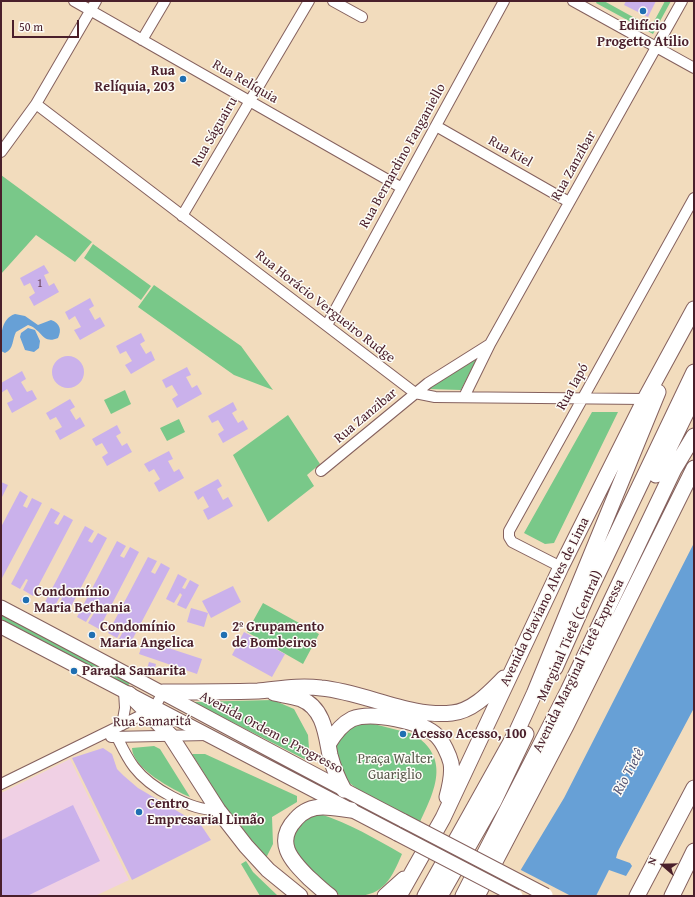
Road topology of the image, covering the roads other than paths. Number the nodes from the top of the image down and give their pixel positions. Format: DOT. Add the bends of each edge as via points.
graph roads {
  1 [pos="74,1"];
  2 [pos="96,1"];
  3 [pos="165,1"];
  4 [pos="309,1"];
  5 [pos="333,1"];
  6 [pos="504,1"];
  7 [pos="574,1"];
  8 [pos="682,1"];
  9 [pos="91,10"];
  10 [pos="362,17"];
  11 [pos="142,40"];
  12 [pos="657,47"];
  13 [pos="694,68"];
  14 [pos="249,101"];
  15 [pos="36,104"];
  16 [pos="436,126"];
  17 [pos="1,152"];
  18 [pos="402,188"];
  19 [pos="694,198"];
  20 [pos="569,202"];
  21 [pos="182,216"];
  22 [pos="694,309"];
  23 [pos="327,325"];
  24 [pos="490,344"];
  25 [pos="670,355"];
  26 [pos="694,372"];
  27 [pos="415,393"];
  28 [pos="464,396"];
  29 [pos="694,397"];
  30 [pos="583,399"];
  31 [pos="645,399"];
  32 [pos="694,436"];
  33 [pos="694,468"];
  34 [pos="321,471"];
  35 [pos="561,567"];
  36 [pos="1,607"];
  37 [pos="1,627"];
  38 [pos="514,664"];
  39 [pos="259,690"];
  40 [pos="568,691"];
  41 [pos="163,692"];
  42 [pos="127,693"];
  43 [pos="151,709"];
  44 [pos="122,725"];
  45 [pos="170,735"];
  46 [pos="210,735"];
  47 [pos="117,737"];
  48 [pos="131,737"];
  49 [pos="95,738"];
  50 [pos="329,743"];
  51 [pos="128,756"];
  52 [pos="1,784"];
  53 [pos="694,788"];
  54 [pos="344,790"];
  55 [pos="218,810"];
  56 [pos="351,810"];
  57 [pos="443,818"];
  58 [pos="694,851"];
  59 [pos="413,872"];
  60 [pos="300,896"];
  61 [pos="330,896"];
  62 [pos="385,896"];
  63 [pos="399,896"];
  64 [pos="425,896"];
  65 [pos="440,896"];
  66 [pos="463,896"];
  67 [pos="477,896"];
  68 [pos="516,896"];
  69 [pos="548,896"];
  70 [pos="637,896"];
  71 [pos="672,896"];
  1 -- 9 [label="street, Rua Relíquia"];
  2 -- 9 [label="street"];
  3 -- 11 [label="street"];
  4 -- 14 [label="street, Rua Ságuairu"];
  5 -- 10 [label="street"];
  6 -- 16 [label="street, Rua Bernardino Fanganiello"];
  7 -- 12 [label="street"];
  8 -- 12 [label="street, Rua Zanzibar"];
  9 -- 11 [label="street, Rua Relíquia"];
  9 -- 15 [label="street"];
  11 -- 14 [label="street, Rua Relíquia"];
  12 -- 13 [label="street"];
  12 -- 20 [label="street, Rua Zanzibar"];
  14 -- 18 [label="street, Rua Relíquia"];
  14 -- 21 [label="street, Rua Ságuairu"];
  15 -- 17 [label="street"];
  15 -- 21 [label="street, Rua Horácio Vergueiro Rudge"];
  16 -- 18 [label="street, Rua Bernardino Fanganiello"];
  16 -- 20 [label="street, Rua Kiel"];
  18 -- 23 [label="street, Rua Bernardino Fanganiello"];
  19 -- 30 [label="street, Rua Iapó"];
  20 -- 24 [label="street, Rua Zanzibar"];
  21 -- 23 [label="street, Rua Horácio Vergueiro Rudge"];
  22 -- 25 [label="highway, Avenida Otaviano Alves de Lima"];
  23 -- 27 [label="street, Rua Horácio Vergueiro Rudge"];
  24 -- 27 [label="street, Rua Zanzibar"];
  24 -- 28 [label="street, Rua Zanzibar"];
  25 -- 31 [label="highway, Avenida Otaviano Alves de Lima"];
  25 -- 64 [label="highway" via="644,428 534,694 517,730"];
  26 -- 65 [label="highway, Marginal Tietê (Central)" via="588,594 494,801"];
  27 -- 28 [label="street, Rua Horácio Vergueiro Rudge" via="435,397"];
  27 -- 34 [label="street, Rua Zanzibar"];
  28 -- 30 [label="street, Rua Horácio Vergueiro Rudge"];
  29 -- 40 [label="highway" via="581,631 565,679"];
  30 -- 31 [label="street, Rua Horácio Vergueiro Rudge"];
  30 -- 35 [label="street, Rua Iapó" via="509,534 512,542"];
  31 -- 35 [label="highway, Avenida Otaviano Alves de Lima"];
  32 -- 40 [label="highway, Avenida Marginal Tietê Expressa" via="674,469"];
  33 -- 67 [label="highway" via="566,726"];
  35 -- 38 [label="highway, Avenida Otaviano Alves de Lima"];
  36 -- 41 [label="main road, Avenida Ordem e Progresso"];
  37 -- 42 [label="main road"];
  38 -- 39 [label="highway" via="482,699 468,709 454,713 423,712 353,692 322,688 297,686"];
  38 -- 57 [label="highway, Avenida Otaviano Alves de Lima"];
  39 -- 41 [label="highway"];
  39 -- 50 [label="highway" via="303,700 324,723"];
  40 -- 66 [label="highway, Avenida Marginal Tietê Expressa"];
  41 -- 43 [label="street"];
  41 -- 54 [label="main road, Avenida Ordem e Progresso" via="240,736"];
  42 -- 43 [label="highway"];
  42 -- 44 [label="street"];
  43 -- 44 [label="street, Rua Samaritá"];
  43 -- 45 [label="highway"];
  43 -- 46 [label="main road"];
  44 -- 49 [label="street, Rua Samaritá"];
  45 -- 46 [label="street, Rua Samaritá"];
  45 -- 48 [label="street, Rua Samaritá"];
  45 -- 55 [label="highway"];
  46 -- 56 [label="main road"];
  47 -- 48 [label="street, Rua Samaritá"];
  47 -- 49 [label="street, Rua Samaritá"];
  47 -- 51 [label="street"];
  48 -- 51 [label="street"];
  49 -- 52 [label="street, Rua Samaritá"];
  50 -- 54 [label="highway" via="336,774"];
  50 -- 57 [label="highway" via="342,726 352,719 363,716 408,722 437,736 451,765 451,781"];
  51 -- 55 [label="street" via="142,775 161,790 196,807"];
  53 -- 70 [label="highway"];
  54 -- 69 [label="main road, Avenida Ordem e Progresso, bridge"];
  55 -- 60 [label="highway" via="268,870"];
  56 -- 61 [label="highway" via="322,807 308,809 297,817 288,828 285,837 292,862"];
  56 -- 68 [label="main road, bridge"];
  57 -- 59 [label="highway, Avenida Otaviano Alves de Lima"];
  58 -- 71 [label="highway"];
  59 -- 62 [label="highway"];
  59 -- 63 [label="highway, Avenida Otaviano Alves de Lima"];
}
